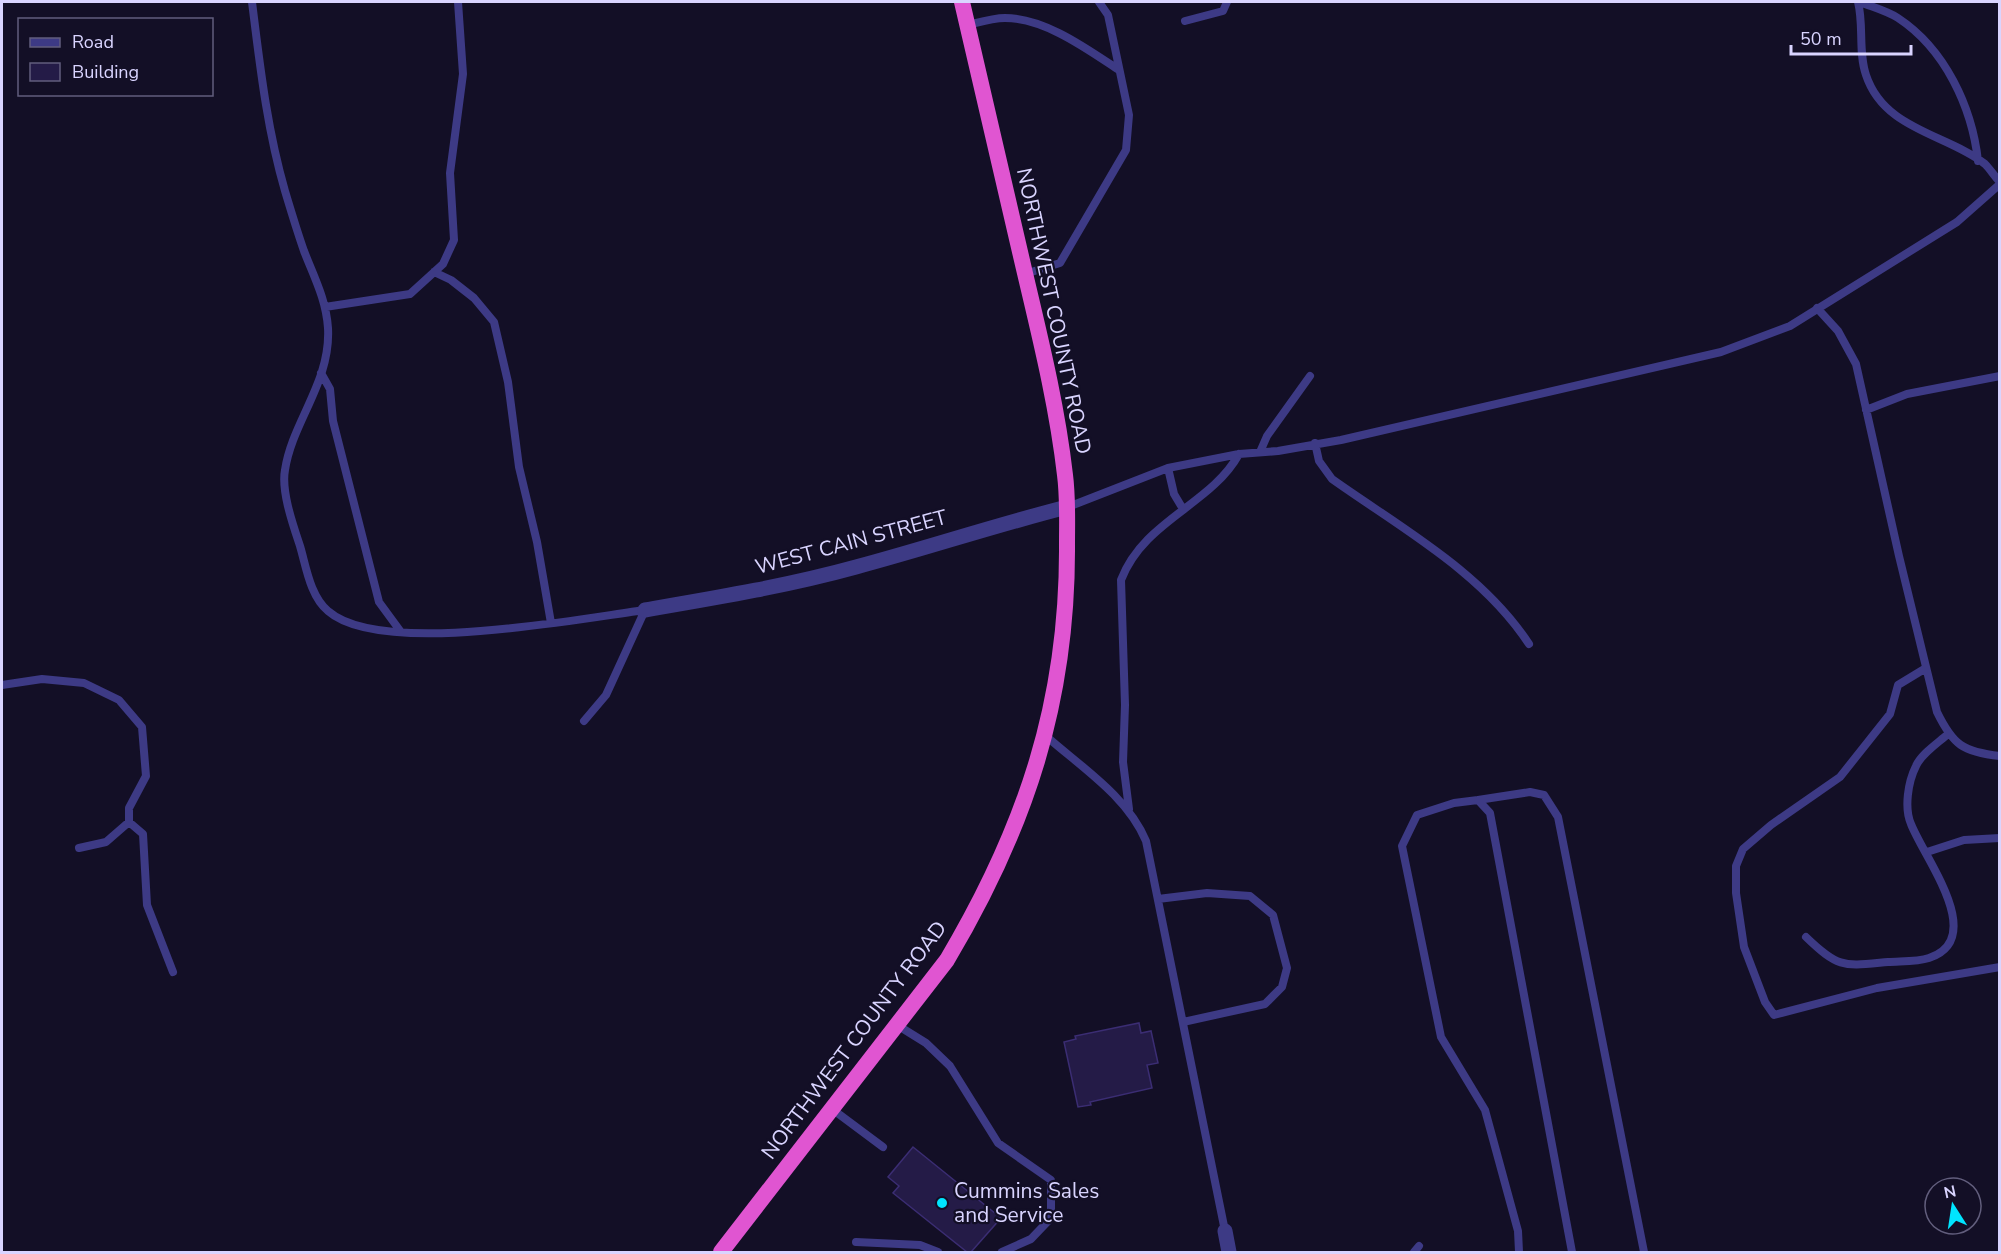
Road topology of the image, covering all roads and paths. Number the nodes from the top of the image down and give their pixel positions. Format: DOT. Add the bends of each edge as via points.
graph roads {
  1 [pos="252,2"];
  2 [pos="458,2"];
  3 [pos="962,2"];
  4 [pos="1099,2"];
  5 [pos="1227,2"];
  6 [pos="1859,2"];
  7 [pos="1185,21"];
  8 [pos="968,25"];
  9 [pos="1119,70"];
  10 [pos="1978,161"];
  11 [pos="2000,183"];
  12 [pos="434,272"];
  13 [pos="1025,274"];
  14 [pos="325,307"];
  15 [pos="1817,308"];
  16 [pos="321,373"];
  17 [pos="1310,376"];
  18 [pos="2000,376"];
  19 [pos="1866,410"];
  20 [pos="1315,443"];
  21 [pos="1260,452"];
  22 [pos="1239,454"];
  23 [pos="1168,468"];
  24 [pos="1067,507"];
  25 [pos="1183,508"];
  26 [pos="645,610"];
  27 [pos="551,623"];
  28 [pos="401,632"];
  29 [pos="1529,644"];
  30 [pos="1926,668"];
  31 [pos="2,686"];
  32 [pos="584,721"];
  33 [pos="1948,734"];
  34 [pos="1046,736"];
  35 [pos="2000,756"];
  36 [pos="1478,801"];
  37 [pos="1129,811"];
  38 [pos="129,822"];
  39 [pos="2000,838"];
  40 [pos="80,848"];
  41 [pos="1927,852"];
  42 [pos="1158,899"];
  43 [pos="1806,937"];
  44 [pos="2000,967"];
  45 [pos="173,972"];
  46 [pos="1183,1022"];
  47 [pos="897,1025"];
  48 [pos="832,1109"];
  49 [pos="883,1147"];
  50 [pos="1224,1230"];
  51 [pos="856,1242"];
  52 [pos="721,1252"];
  53 [pos="938,1252"];
  54 [pos="1002,1252"];
  55 [pos="1229,1252"];
  56 [pos="1519,1252"];
  57 [pos="1572,1252"];
  58 [pos="1644,1252"];
  1 -- 14 [label="lane" via="270,137"];
  2 -- 12 [label="lane" via="464,74 450,173 454,240 444,264"];
  3 -- 8 [label="highway, NORTHWEST COUNTY ROAD"];
  4 -- 9 [label="lane" via="1108,15"];
  5 -- 7 [label="lane" via="1223,11"];
  6 -- 10 [label="lane" via="1898,18 1926,42 1962,96"];
  6 -- 10 [label="lane" via="1863,64 1875,92 1902,120"];
  8 -- 9 [label="lane" via="1006,18 1040,25 1083,46"];
  8 -- 13 [label="highway, NORTHWEST COUNTY ROAD"];
  9 -- 13 [label="lane" via="1129,115 1126,150 1060,263"];
  10 -- 11 [label="lane"];
  11 -- 15 [label="lane" via="1957,222"];
  12 -- 14 [label="lane" via="410,294"];
  12 -- 27 [label="lane" via="474,298 494,322"];
  13 -- 24 [label="highway, NORTHWEST COUNTY ROAD" via="1055,405"];
  14 -- 16 [label="lane" via="328,330"];
  15 -- 19 [label="lane" via="1838,331 1856,364"];
  15 -- 20 [label="lane" via="1790,326 1721,352"];
  16 -- 28 [label="lane" via="330,389 333,421 379,602"];
  16 -- 28 [label="lane" via="284,472 290,513 312,586 327,611 349,623"];
  17 -- 21 [label="lane" via="1266,436"];
  18 -- 19 [label="lane" via="1918,391"];
  19 -- 30 [label="lane"];
  20 -- 21 [label="lane"];
  20 -- 29 [label="lane" via="1319,461 1332,478 1460,569 1514,620"];
  21 -- 22 [label="lane"];
  22 -- 23 [label="lane"];
  22 -- 25 [label="lane" via="1229,473"];
  23 -- 24 [label="lane"];
  23 -- 25 [label="lane" via="1174,494"];
  24 -- 26 [label="street, WEST CAIN STREET" via="855,567 729,596"];
  24 -- 34 [label="highway, NORTHWEST COUNTY ROAD" via="1064,633"];
  25 -- 37 [label="lane" via="1158,528 1127,564 1121,580 1123,762"];
  26 -- 27 [label="lane"];
  26 -- 32 [label="lane" via="606,695"];
  27 -- 28 [label="lane" via="441,635"];
  30 -- 33 [label="lane" via="1937,711"];
  30 -- 44 [label="lane" via="1898,685 1890,714 1840,777 1743,849 1736,875 1744,947 1774,1015 1876,988"];
  31 -- 38 [label="lane" via="42,679 84,682 119,700 142,727 146,776 129,808"];
  33 -- 35 [label="lane" via="1958,745 1976,753"];
  33 -- 41 [label="lane" via="1916,765 1908,793 1910,824"];
  34 -- 37 [label="lane"];
  34 -- 47 [label="highway, NORTHWEST COUNTY ROAD" via="1030,790 990,884 947,960"];
  36 -- 56 [label="lane" via="1454,803 1418,815 1402,846 1441,1036 1485,1110 1518,1231"];
  36 -- 57 [label="lane" via="1490,813"];
  36 -- 58 [label="lane" via="1530,792 1544,795 1558,817"];
  37 -- 42 [label="lane" via="1146,841"];
  38 -- 40 [label="lane" via="106,842"];
  38 -- 45 [label="lane" via="143,834 147,905"];
  39 -- 41 [label="lane" via="1964,840"];
  41 -- 43 [label="lane" via="1953,917 1955,936 1950,945 1928,958 1846,966 1827,958"];
  42 -- 46 [label="lane"];
  42 -- 46 [label="lane" via="1207,893 1250,896 1273,915 1287,968 1282,987 1265,1004"];
  46 -- 50 [label="lane"];
  47 -- 48 [label="highway, NORTHWEST COUNTY ROAD"];
  47 -- 54 [label="lane" via="927,1043 950,1066 998,1143 1051,1180 1051,1218 1031,1239"];
  48 -- 49 [label="lane"];
  48 -- 52 [label="highway, NORTHWEST COUNTY ROAD"];
  50 -- 55 [label="street"];
  51 -- 53 [label="lane" via="920,1245"];
}
